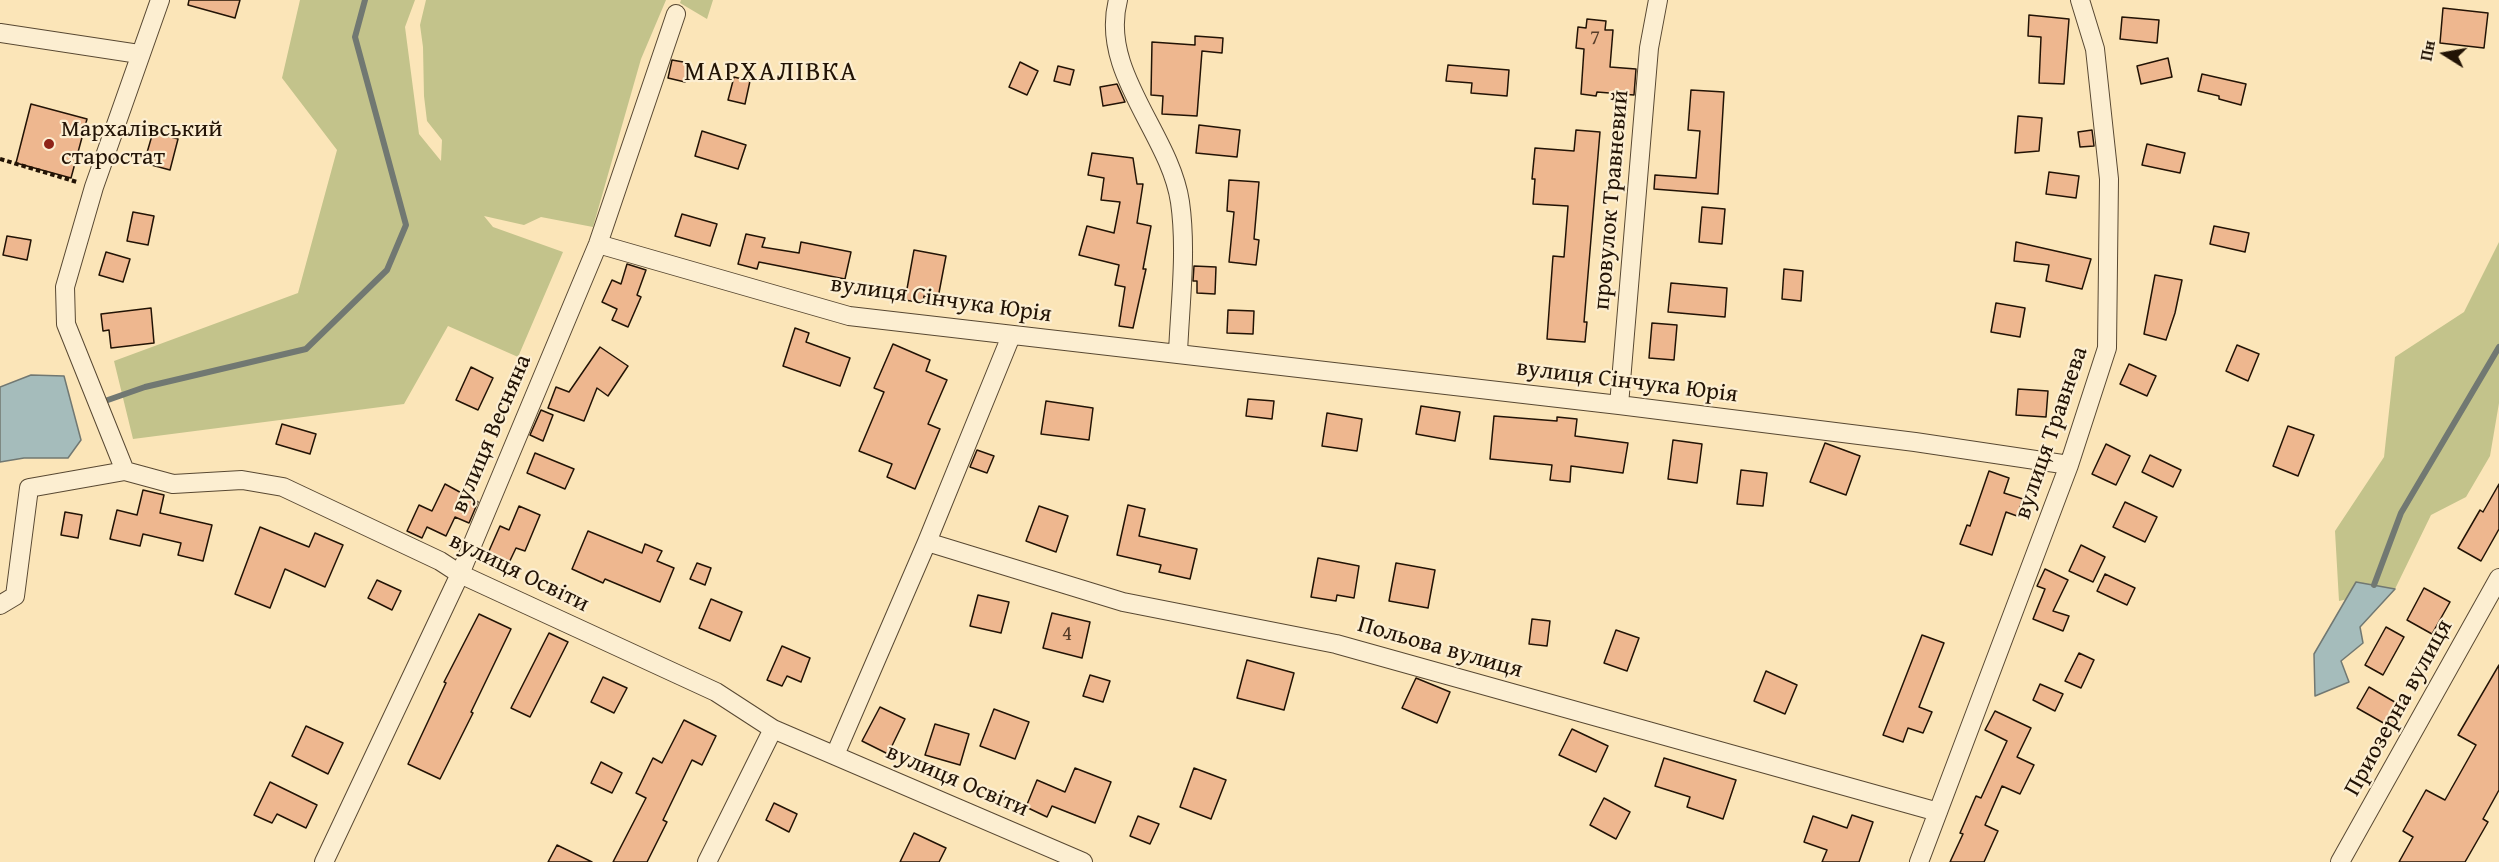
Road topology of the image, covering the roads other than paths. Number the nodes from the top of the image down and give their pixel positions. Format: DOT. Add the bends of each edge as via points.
graph roads {
  1 [pos="160,0"];
  2 [pos="1118,0"];
  3 [pos="1658,0"];
  4 [pos="2080,0"];
  5 [pos="676,14"];
  6 [pos="0,33"];
  7 [pos="139,54"];
  8 [pos="598,244"];
  9 [pos="1011,336"];
  10 [pos="1178,353"];
  11 [pos="1619,405"];
  12 [pos="2069,465"];
  13 [pos="125,471"];
  14 [pos="927,542"];
  15 [pos="460,574"];
  16 [pos="2499,578"];
  17 [pos="0,605"];
  18 [pos="773,729"];
  19 [pos="836,755"];
  20 [pos="1938,812"];
  21 [pos="1078,861"];
  22 [pos="324,862"];
  23 [pos="707,862"];
  24 [pos="1919,862"];
  25 [pos="2340,862"];
  1 -- 7 [label="street"];
  2 -- 10 [label="street" via="1115,32 1122,67 1170,170 1180,201"];
  3 -- 11 [label="street, провулок Травневий" via="1649,48"];
  4 -- 12 [label="street, вулиця Травнева" via="2095,49 2109,179 2107,348"];
  5 -- 8 [label="street, вулиця Весняна"];
  6 -- 7 [label="street"];
  7 -- 13 [label="street" via="65,287 66,324"];
  8 -- 9 [label="street, вулиця Сінчука Юрія" via="849,316"];
  8 -- 15 [label="street, вулиця Весняна"];
  9 -- 10 [label="street, вулиця Сінчука Юрія"];
  9 -- 14 [label="street"];
  10 -- 11 [label="street, вулиця Сінчука Юрія"];
  11 -- 12 [label="street, вулиця Сінчука Юрія"];
  12 -- 20 [label="street, вулиця Травнева"];
  13 -- 15 [label="street, вулиця Освіти" via="173,484 242,480 283,487"];
  13 -- 17 [label="street, вулиця Освіти" via="29,488 15,596"];
  14 -- 19 [label="street"];
  14 -- 20 [label="street, Польова вулиця" via="1124,602 1336,644"];
  15 -- 18 [label="street, вулиця Освіти" via="716,692"];
  15 -- 22 [label="street, вулиця Весняна"];
  16 -- 25 [label="street, Приозерна вулиця"];
  18 -- 19 [label="street, вулиця Освіти"];
  18 -- 23 [label="street"];
  19 -- 21 [label="street, вулиця Освіти"];
  20 -- 24 [label="street, вулиця Травнева"];
}
